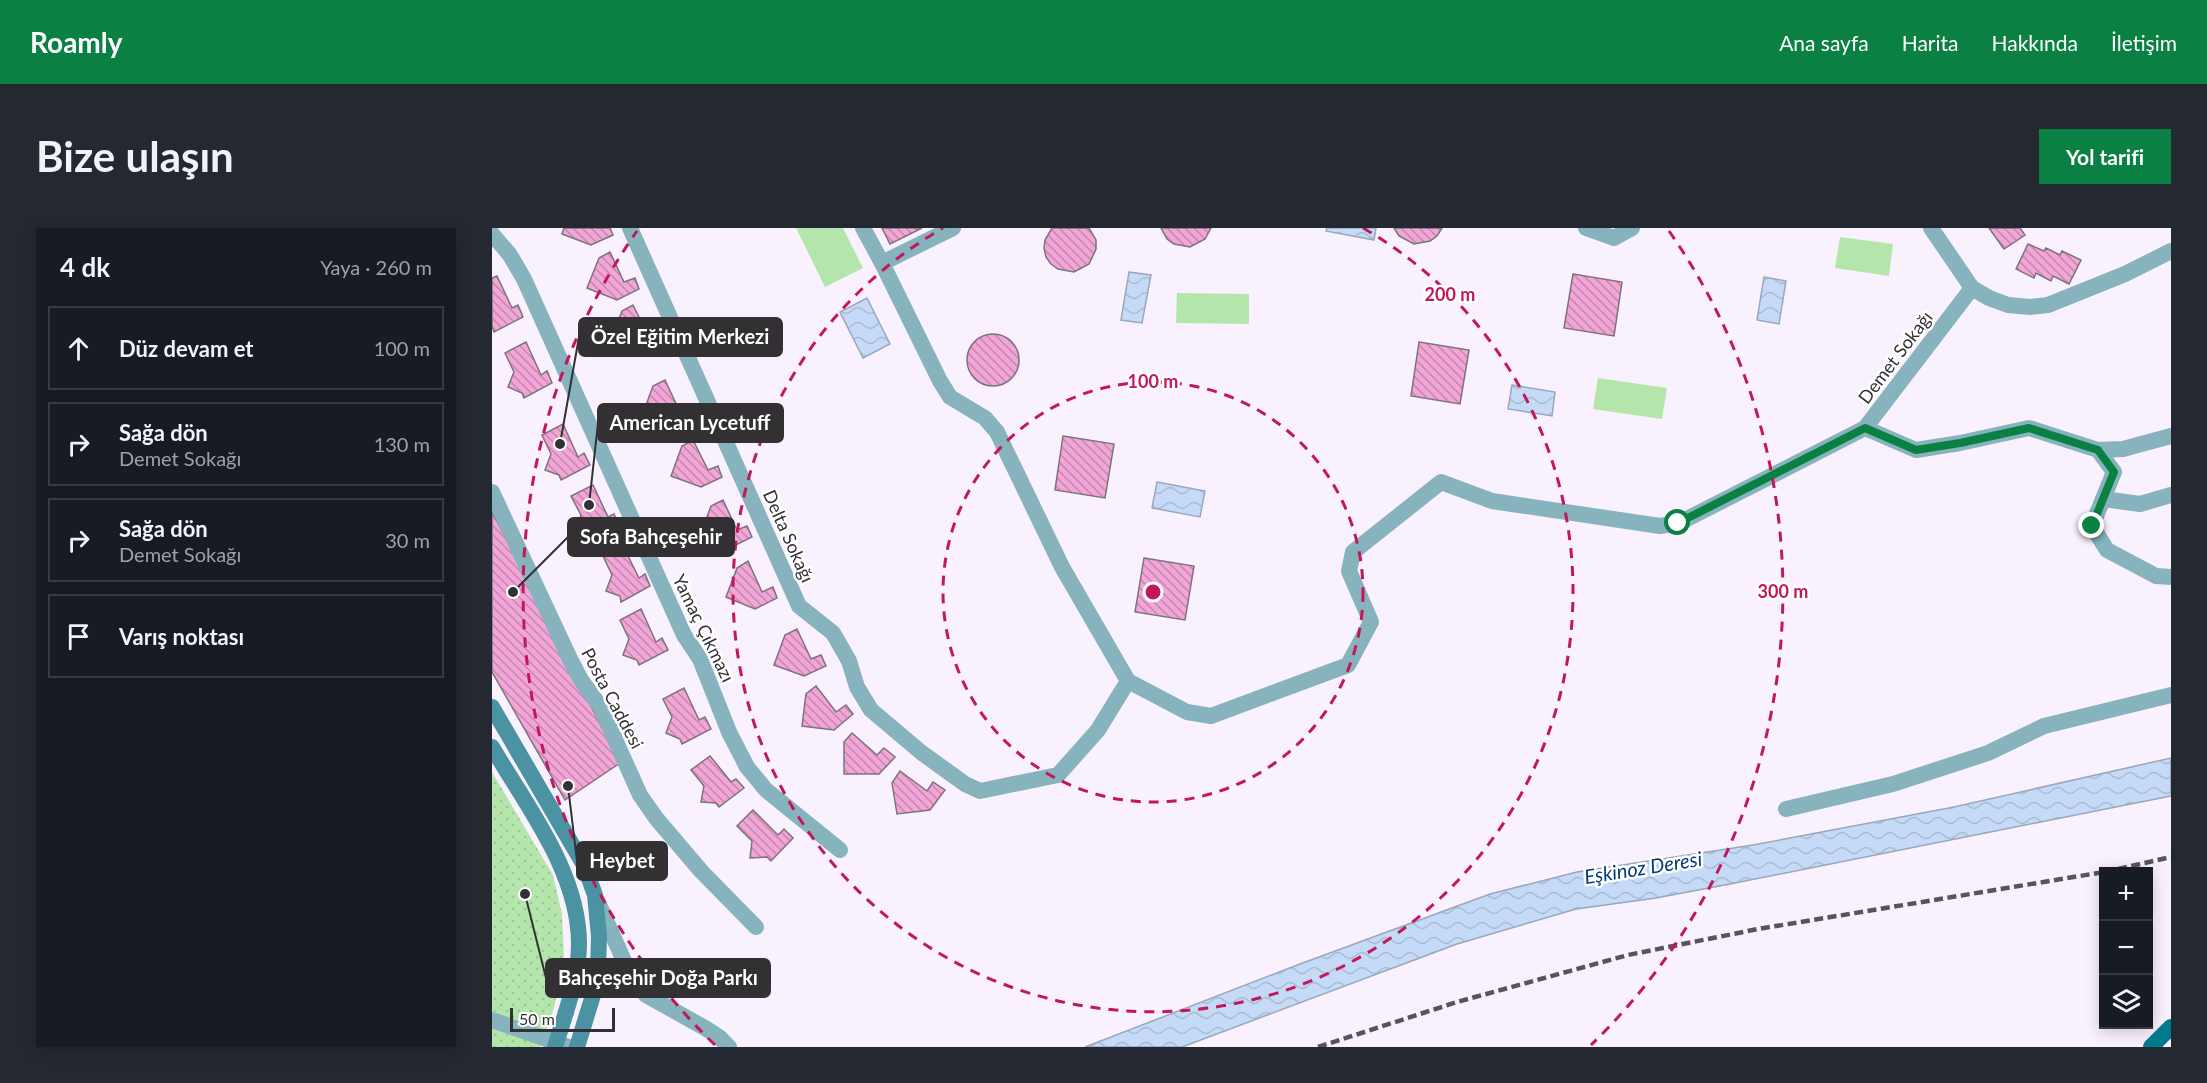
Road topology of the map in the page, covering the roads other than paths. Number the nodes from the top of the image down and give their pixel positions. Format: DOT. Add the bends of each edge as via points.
graph roads {
  1 [pos="630,228"];
  2 [pos="863,228"];
  3 [pos="953,228"];
  4 [pos="1586,228"];
  5 [pos="1632,228"];
  6 [pos="1931,228"];
  7 [pos="492,234"];
  8 [pos="2171,251"];
  9 [pos="882,263"];
  10 [pos="1972,288"];
  11 [pos="1865,428"];
  12 [pos="2171,436"];
  13 [pos="2098,450"];
  14 [pos="492,492"];
  15 [pos="2171,495"];
  16 [pos="2103,499"];
  17 [pos="2171,577"];
  18 [pos="1128,681"];
  19 [pos="2171,695"];
  20 [pos="492,707"];
  21 [pos="492,747"];
  22 [pos="1786,809"];
  23 [pos="840,850"];
  24 [pos="595,895"];
  25 [pos="756,927"];
  26 [pos="492,1020"];
  27 [pos="2171,1027"];
  28 [pos="555,1047"];
  29 [pos="569,1047"];
  30 [pos="577,1047"];
  31 [pos="729,1047"];
  32 [pos="2151,1047"];
  1 -- 18 [label="street, Delta Sokağı" via="799,606 833,633 871,710 965,784 980,791 992,790 1058,775 1098,730"];
  2 -- 9 [label="street"];
  3 -- 9 [label="street"];
  4 -- 5 [label="street" via="1614,238"];
  6 -- 10 [label="street"];
  7 -- 23 [label="street, Yamaç Çıkmazı" via="524,279 747,766 766,790"];
  8 -- 10 [label="street" via="2048,305 2008,305"];
  9 -- 18 [label="street" via="950,397 985,418 997,432 1062,567"];
  10 -- 11 [label="street, Demet Sokağı"];
  11 -- 13 [label="street, Demet Sokağı" via="1916,450 2029,428"];
  11 -- 18 [label="street" via="1678,523 1660,526 1492,501 1441,482 1353,552 1349,571 1371,622 1348,665 1211,716 1187,712"];
  12 -- 13 [label="street, Demet Sokağı" via="2123,449"];
  13 -- 16 [label="street" via="2114,472"];
  14 -- 25 [label="street, Posta Caddesi" via="570,659 600,706 640,795 701,871"];
  15 -- 16 [label="street" via="2140,504"];
  16 -- 17 [label="street" via="2092,526 2107,550 2156,576"];
  19 -- 22 [label="street" via="2044,726 1988,753 1893,784"];
  20 -- 24 [label="main road" via="584,865"];
  21 -- 28 [label="main road, bridge" via="555,853 578,925 575,981"];
  24 -- 30 [label="main road" via="598,971"];
  24 -- 31 [label="street" via="638,987 719,1036"];
  26 -- 29 [label="street"];
  27 -- 32 [label="main road"];
}
